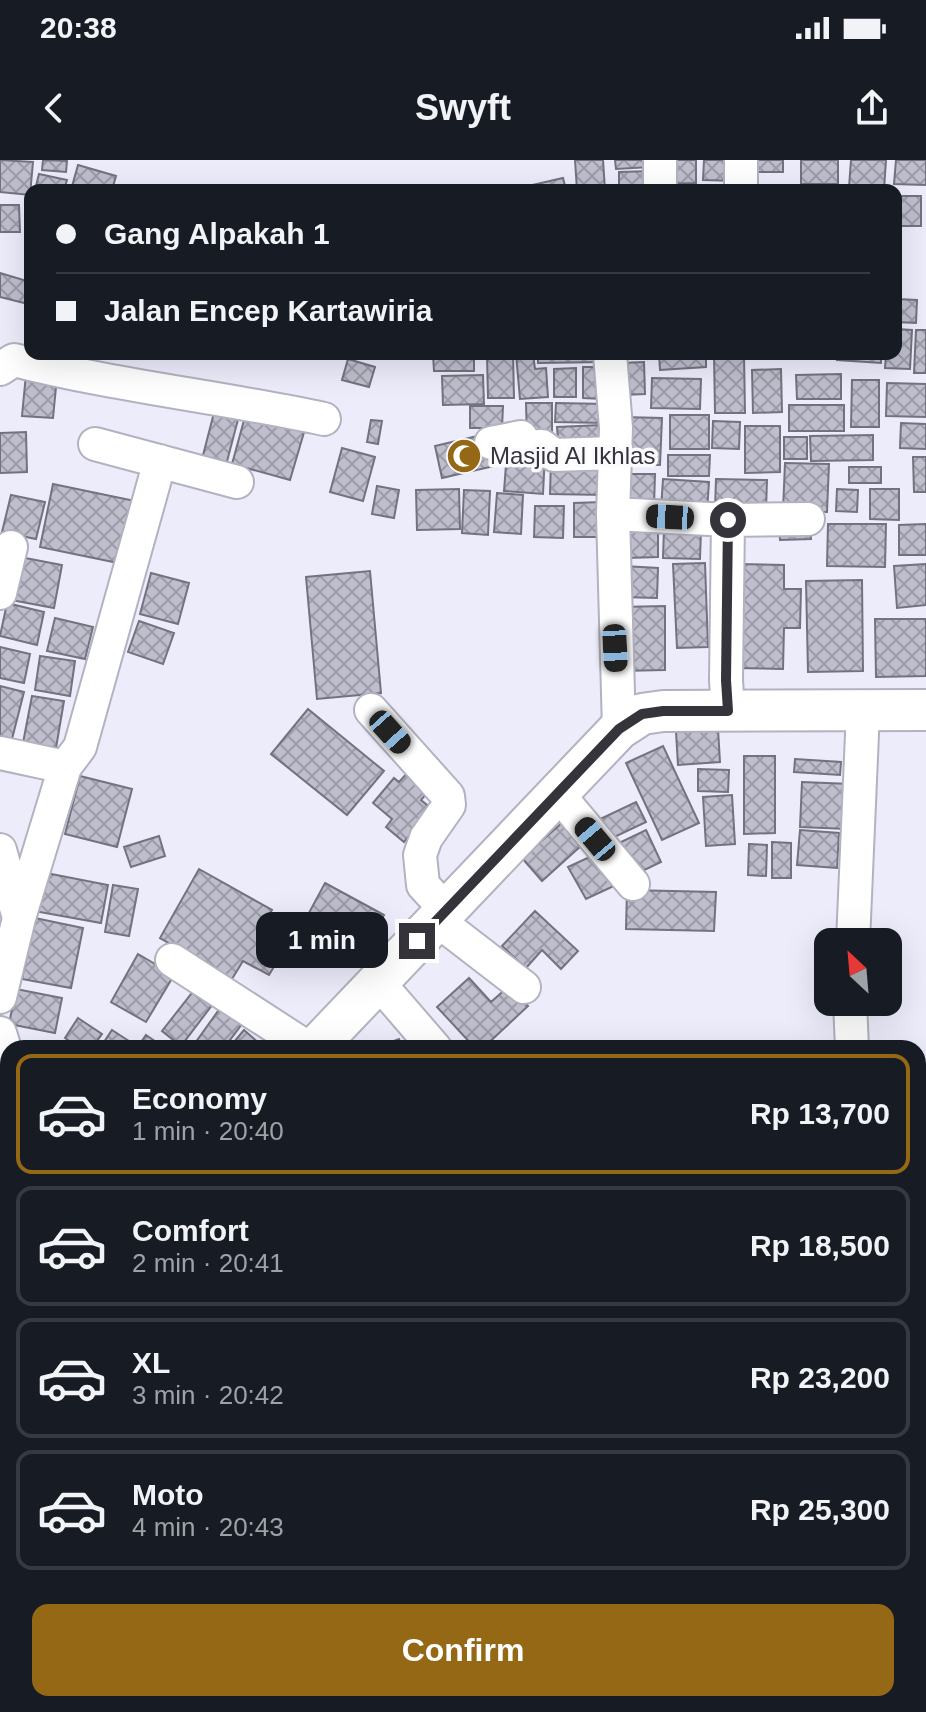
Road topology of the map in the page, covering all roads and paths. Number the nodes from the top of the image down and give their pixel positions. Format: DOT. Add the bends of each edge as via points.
graph roads {
  1 [pos="660,160"];
  2 [pos="741,160"];
  3 [pos="660,184"];
  4 [pos="741,184"];
  5 [pos="610,360"];
  6 [pos="0,369"];
  7 [pos="324,419"];
  8 [pos="491,443"];
  9 [pos="95,444"];
  10 [pos="615,453"];
  11 [pos="160,461"];
  12 [pos="237,482"];
  13 [pos="613,514"];
  14 [pos="808,519"];
  15 [pos="728,520"];
  16 [pos="11,547"];
  17 [pos="0,593"];
  18 [pos="371,710"];
  19 [pos="926,710"];
  20 [pos="728,711"];
  21 [pos="863,711"];
  22 [pos="619,729"];
  23 [pos="0,753"];
  24 [pos="65,767"];
  25 [pos="558,794"];
  26 [pos="0,850"];
  27 [pos="633,884"];
  28 [pos="442,915"];
  29 [pos="19,918"];
  30 [pos="854,928"];
  31 [pos="172,960"];
  32 [pos="524,987"];
  33 [pos="371,990"];
  34 [pos="0,997"];
  35 [pos="851,1016"];
  36 [pos="296,1040"];
  37 [pos="323,1040"];
  38 [pos="406,1040"];
  39 [pos="426,1040"];
  40 [pos="852,1040"];
  1 -- 3 [label="street"];
  2 -- 4 [label="street"];
  5 -- 10 [label="street"];
  6 -- 7 [label="street" via="14,360"];
  8 -- 10 [label="street" via="521,437 527,447 542,446 554,455"];
  9 -- 11 [label="street"];
  10 -- 13 [label="street"];
  11 -- 12 [label="street"];
  11 -- 24 [label="street" via="80,747"];
  13 -- 15 [label="street"];
  13 -- 22 [label="street"];
  14 -- 15 [label="street"];
  15 -- 20 [label="street"];
  16 -- 17 [label="street"];
  18 -- 28 [label="street" via="448,796 449,805 420,855 423,885"];
  19 -- 21 [label="main road"];
  20 -- 21 [label="main road"];
  20 -- 22 [label="main road" via="642,714"];
  21 -- 30 [label="street"];
  22 -- 25 [label="main road"];
  23 -- 24 [label="street"];
  24 -- 29 [label="street"];
  25 -- 27 [label="street"];
  25 -- 28 [label="main road"];
  26 -- 29 [label="street"];
  28 -- 32 [label="street"];
  28 -- 33 [label="main road"];
  29 -- 34 [label="street"];
  31 -- 36 [label="street"];
  33 -- 37 [label="main road"];
  33 -- 38 [label="street"];
  33 -- 39 [label="street"];
  35 -- 40 [label="street"];
}
